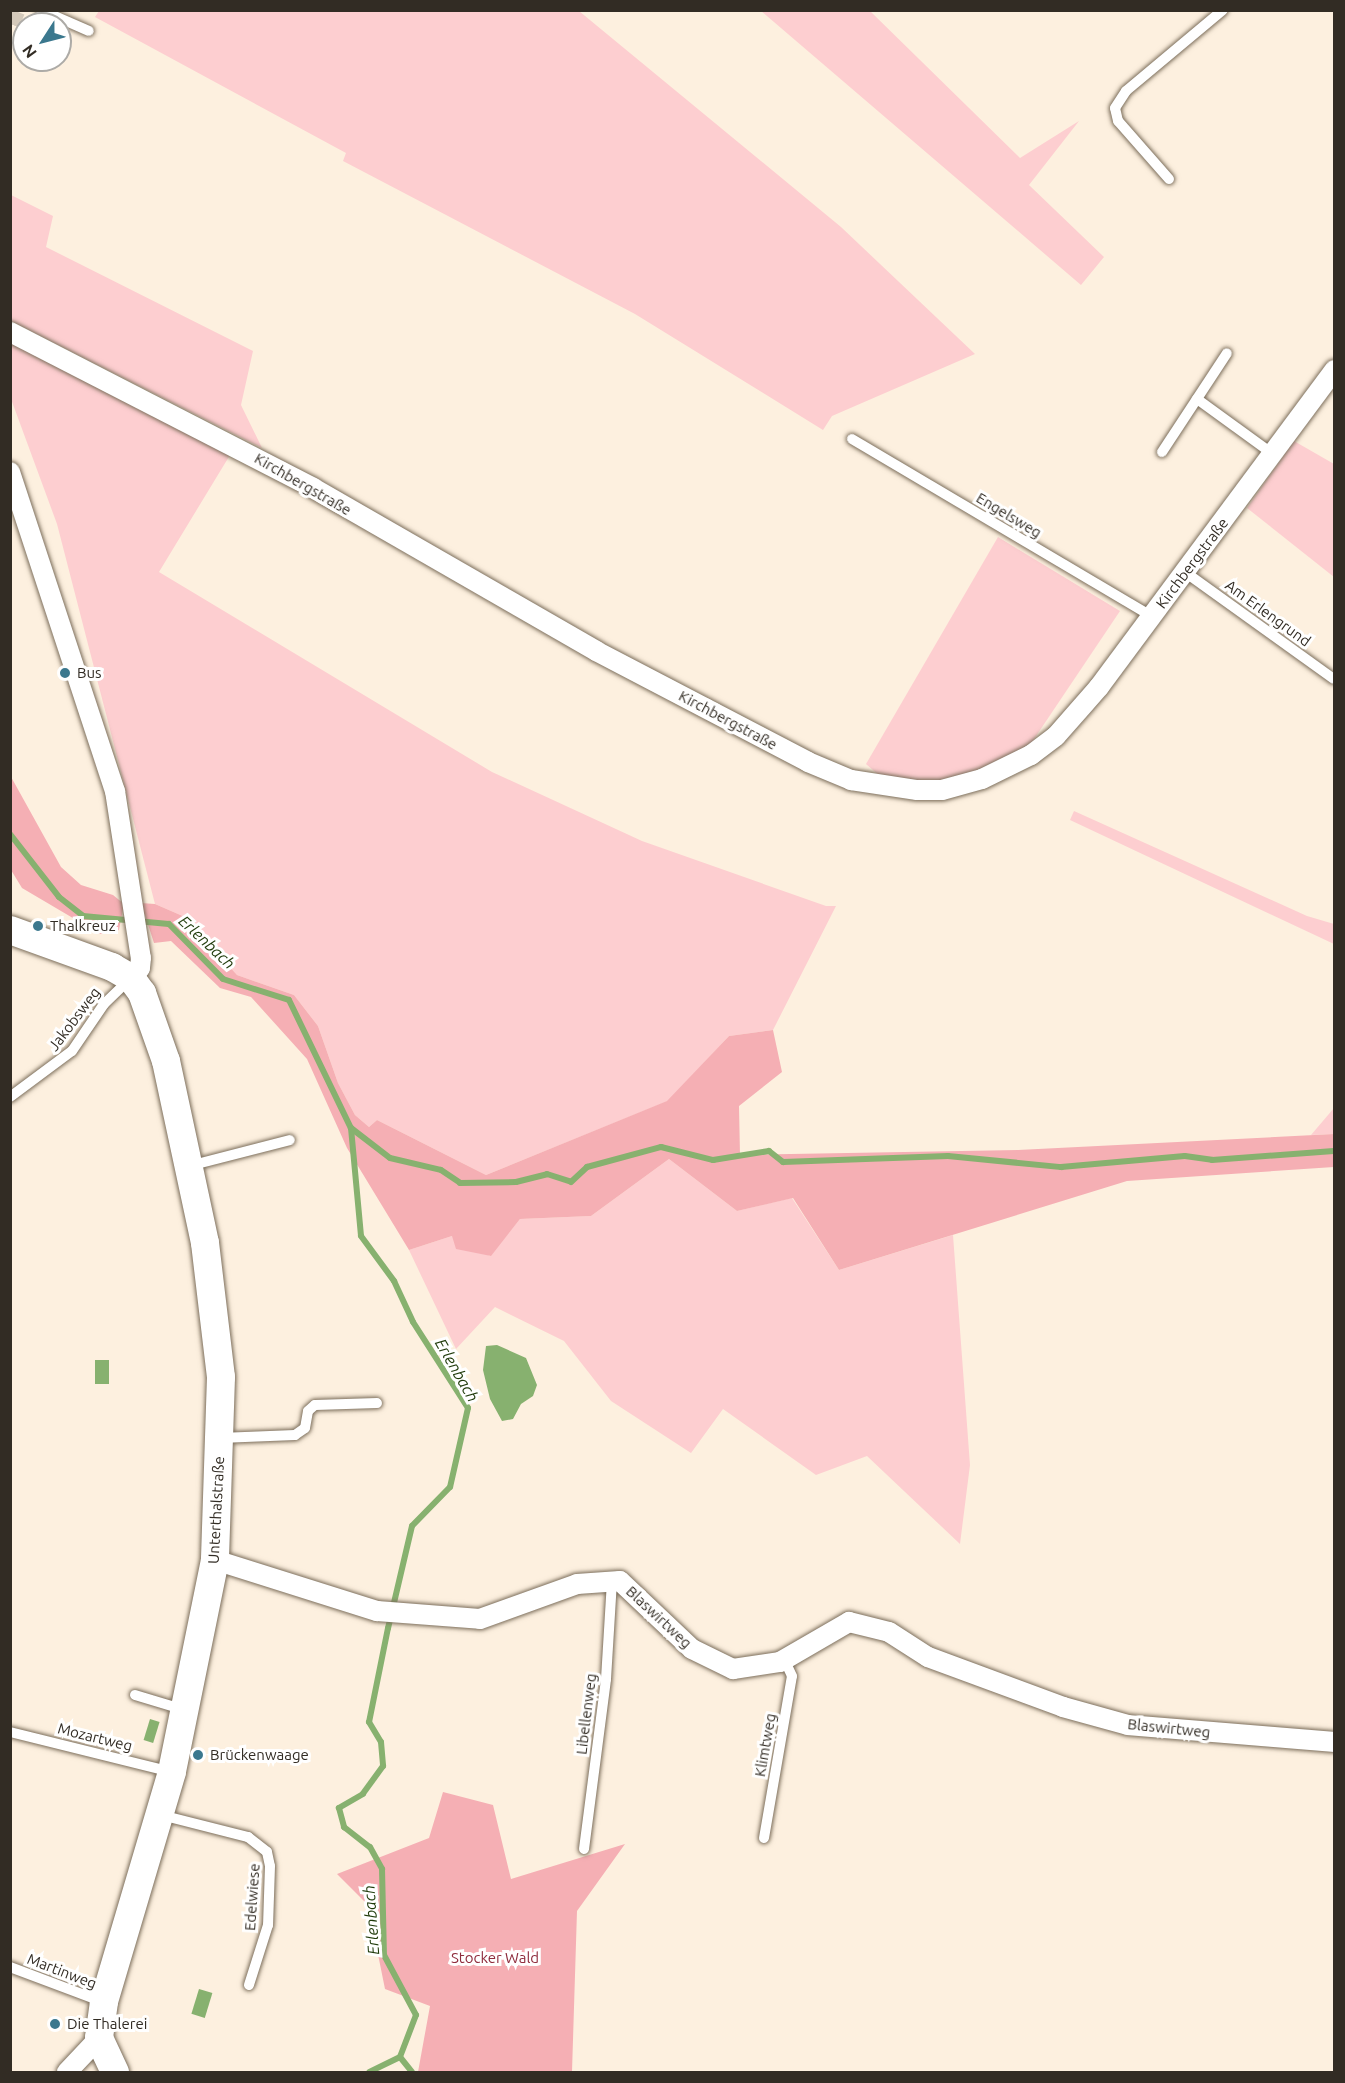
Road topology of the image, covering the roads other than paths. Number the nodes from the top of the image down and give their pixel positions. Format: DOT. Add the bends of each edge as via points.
graph roads {
  1 [pos="41,10"];
  2 [pos="1223,10"];
  3 [pos="89,31"];
  4 [pos="1169,179"];
  5 [pos="10,332"];
  6 [pos="1227,353"];
  7 [pos="1335,370"];
  8 [pos="1197,399"];
  9 [pos="852,439"];
  10 [pos="1162,452"];
  11 [pos="1274,455"];
  12 [pos="10,472"];
  13 [pos="1185,572"];
  14 [pos="1151,616"];
  15 [pos="1335,679"];
  16 [pos="10,930"];
  17 [pos="131,978"];
  18 [pos="10,1097"];
  19 [pos="290,1140"];
  20 [pos="188,1166"];
  21 [pos="377,1403"];
  22 [pos="220,1438"];
  23 [pos="215,1560"];
  24 [pos="612,1582"];
  25 [pos="784,1659"];
  26 [pos="135,1695"];
  27 [pos="185,1710"];
  28 [pos="10,1732"];
  29 [pos="1335,1743"];
  30 [pos="172,1772"];
  31 [pos="161,1815"];
  32 [pos="764,1838"];
  33 [pos="584,1849"];
  34 [pos="10,1967"];
  35 [pos="249,1985"];
  36 [pos="104,2002"];
  37 [pos="99,2038"];
  38 [pos="67,2073"];
  39 [pos="115,2073"];
  1 -- 3 [label="lane"];
  2 -- 4 [label="lane" via="1126,91 1115,108 1119,122"];
  5 -- 14 [label="street, Kirchbergstraße" via="313,488 596,651 808,762 851,780 917,790 942,789 982,779 1030,755 1072,720"];
  6 -- 8 [label="lane"];
  7 -- 11 [label="street, Kirchbergstraße"];
  8 -- 10 [label="lane"];
  8 -- 11 [label="lane"];
  9 -- 14 [label="lane, Engelsweg"];
  11 -- 13 [label="street, Kirchbergstraße"];
  12 -- 17 [label="street" via="115,791 139,937 140,968"];
  13 -- 14 [label="street, Kirchbergstraße"];
  13 -- 15 [label="lane, Am Erlengrund"];
  16 -- 17 [label="street" via="112,967"];
  17 -- 18 [label="lane, Jakobsweg" via="104,1004 72,1051"];
  17 -- 20 [label="street, Unterthalstraße" via="150,1011 166,1061"];
  19 -- 20 [label="lane"];
  20 -- 22 [label="street, Unterthalstraße" via="205,1243 220,1377"];
  21 -- 22 [label="lane" via="315,1405 308,1411 305,1428 295,1435"];
  22 -- 23 [label="street, Unterthalstraße"];
  23 -- 24 [label="street, Blaswirtweg" via="377,1611 405,1615 480,1619 578,1584"];
  23 -- 27 [label="street, Unterthalstraße"];
  24 -- 25 [label="street, Blaswirtweg" via="620,1581 692,1649 733,1669"];
  24 -- 33 [label="lane, Libellenweg" via="606,1679"];
  25 -- 29 [label="street, Blaswirtweg" via="849,1622 889,1632 928,1657 1051,1702 1128,1725"];
  25 -- 32 [label="lane, Klimtweg" via="792,1676"];
  26 -- 27 [label="lane"];
  27 -- 30 [label="street, Unterthalstraße"];
  28 -- 30 [label="lane, Mozartweg"];
  30 -- 31 [label="street, Unterthalstraße"];
  31 -- 35 [label="lane, Edelwiese" via="248,1837 267,1852 268,1925"];
  31 -- 36 [label="street, Unterthalstraße"];
  34 -- 36 [label="lane, Martinweg"];
  36 -- 37 [label="street, Unterthalstraße"];
  37 -- 38 [label="street"];
  37 -- 39 [label="street"];
}
